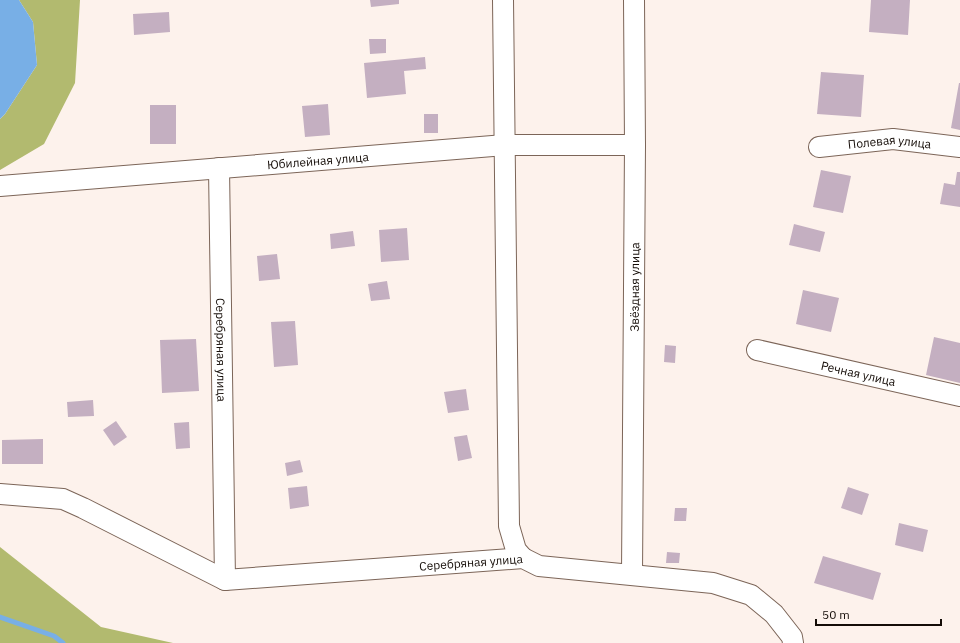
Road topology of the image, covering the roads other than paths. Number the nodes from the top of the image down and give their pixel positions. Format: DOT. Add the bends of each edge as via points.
graph roads {
  1 [pos="503,0"];
  2 [pos="634,0"];
  3 [pos="505,145"];
  4 [pos="635,145"];
  5 [pos="819,147"];
  6 [pos="960,147"];
  7 [pos="220,168"];
  8 [pos="0,186"];
  9 [pos="757,350"];
  10 [pos="960,396"];
  11 [pos="0,494"];
  12 [pos="523,558"];
  13 [pos="632,574"];
  14 [pos="225,580"];
  15 [pos="792,640"];
  1 -- 3 [label="street"];
  2 -- 4 [label="street, Звёздная улица"];
  3 -- 4 [label="street, Юбилейная улица"];
  3 -- 7 [label="street, Юбилейная улица"];
  3 -- 12 [label="street" via="509,526 516,550"];
  4 -- 13 [label="street, Звёздная улица"];
  5 -- 6 [label="street, Полевая улица" via="893,139"];
  7 -- 8 [label="street, Юбилейная улица"];
  7 -- 14 [label="street, Серебряная улица"];
  9 -- 10 [label="street, Речная улица"];
  11 -- 14 [label="street" via="63,499"];
  12 -- 13 [label="street, Серебряная улица" via="538,566"];
  12 -- 14 [label="street, Серебряная улица"];
  13 -- 15 [label="street, Серебряная улица" via="713,582 750,595 774,614"];
}
